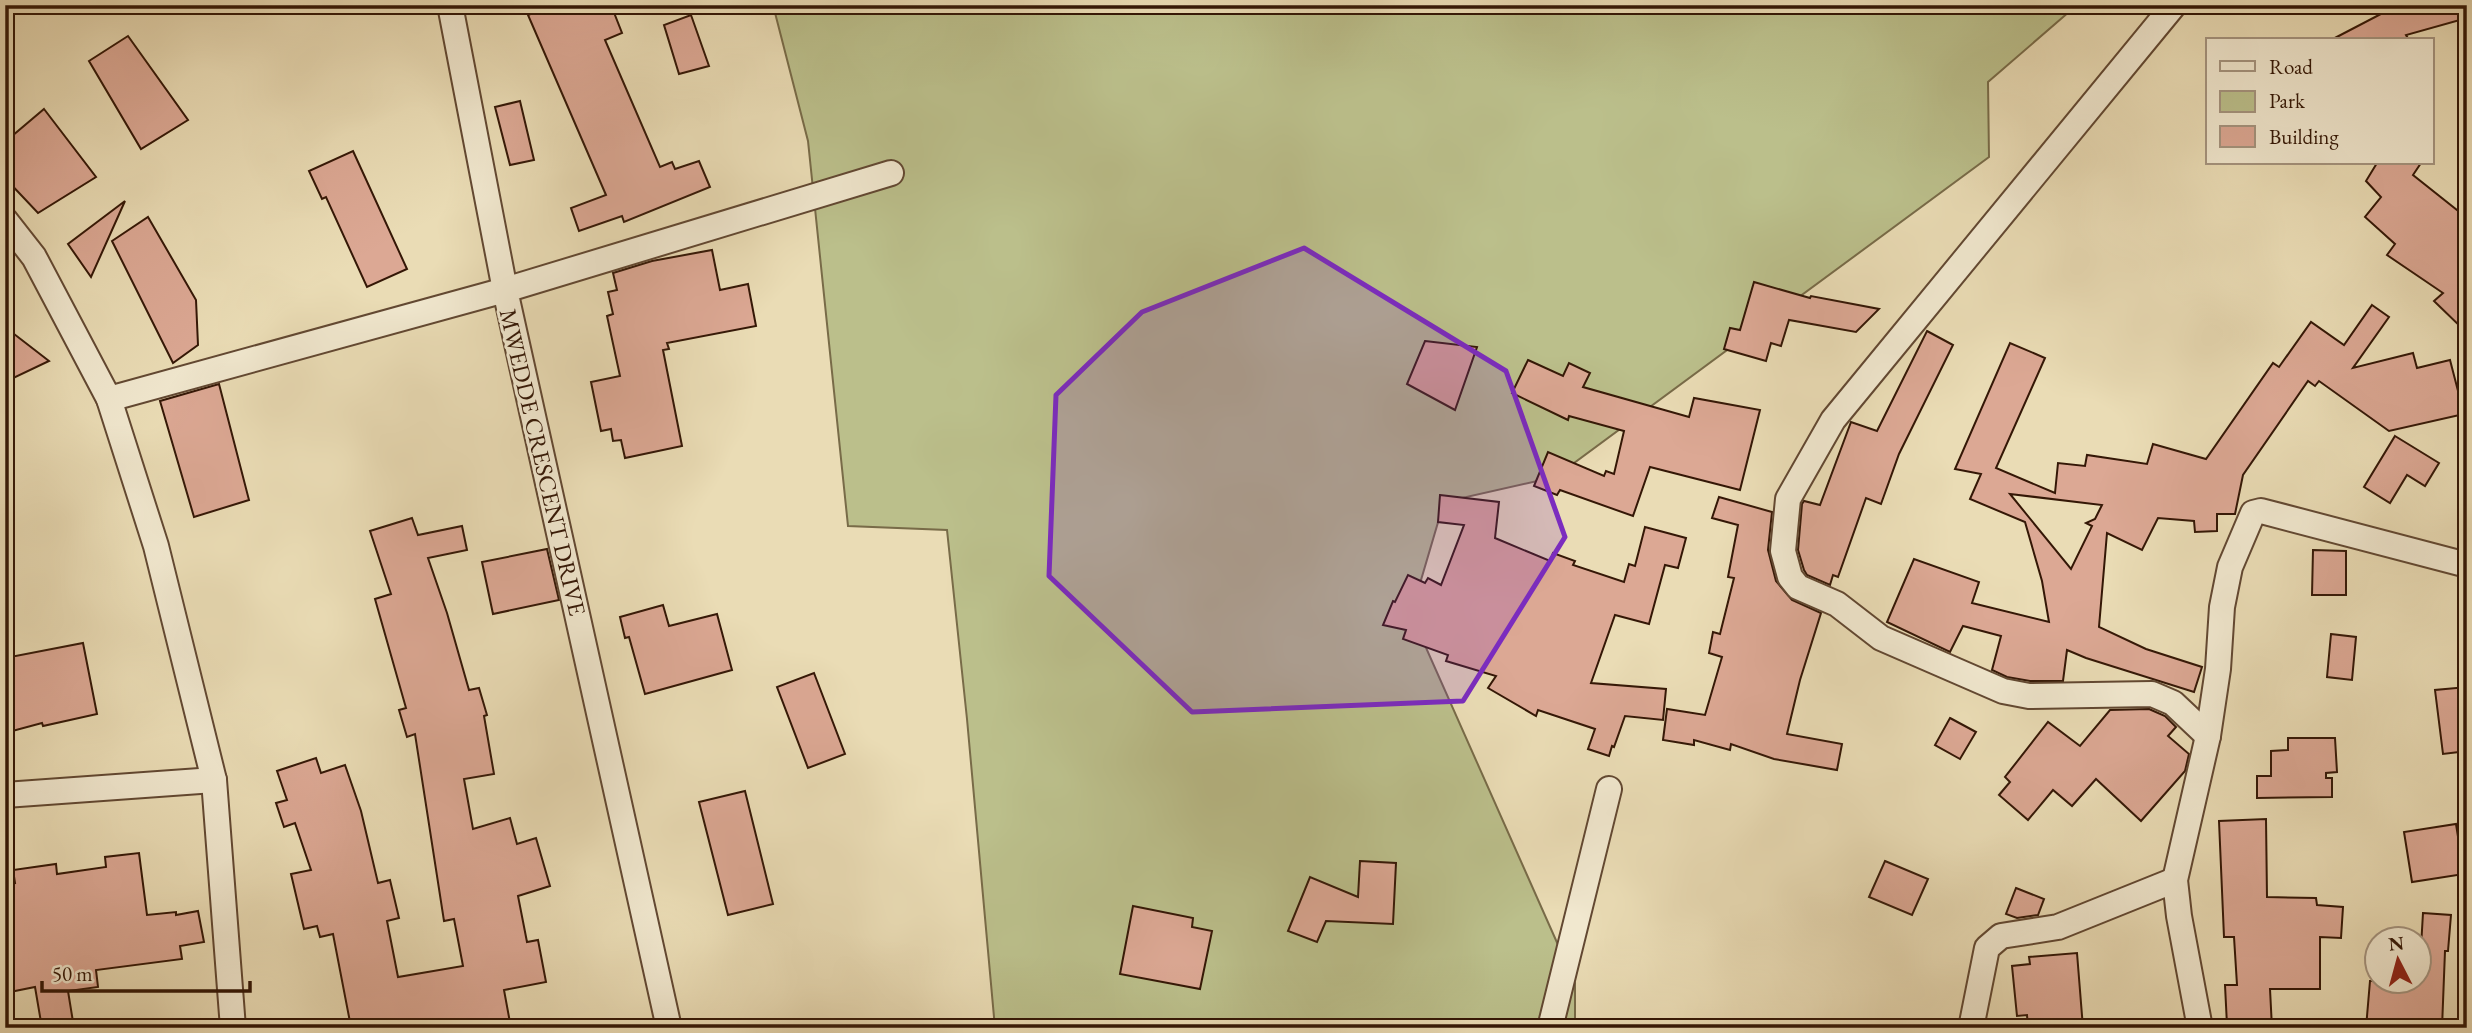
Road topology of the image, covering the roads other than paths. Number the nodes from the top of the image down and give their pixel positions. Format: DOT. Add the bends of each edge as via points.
graph roads {
  1 [pos="450,5"];
  2 [pos="2174,5"];
  3 [pos="891,173"];
  4 [pos="5,220"];
  5 [pos="505,289"];
  6 [pos="109,400"];
  7 [pos="2467,565"];
  8 [pos="2208,736"];
  9 [pos="214,780"];
  10 [pos="1609,789"];
  11 [pos="5,794"];
  12 [pos="2175,880"];
  13 [pos="233,1028"];
  14 [pos="669,1028"];
  15 [pos="1550,1028"];
  16 [pos="1971,1028"];
  17 [pos="2200,1028"];
  1 -- 5 [label="street"];
  2 -- 8 [label="street" via="1833,420 1787,499 1783,551 1790,578 1798,587 1837,604 1881,638 2003,691 2029,696 2152,694 2173,703"];
  3 -- 5 [label="street, MWEDDE CRESCENT DRIVE"];
  4 -- 6 [label="street" via="34,257"];
  5 -- 6 [label="street"];
  5 -- 14 [label="street, MWEDDE CRESCENT DRIVE"];
  6 -- 9 [label="street" via="156,546"];
  7 -- 8 [label="street" via="2261,511 2253,513 2224,594"];
  8 -- 12 [label="street"];
  9 -- 11 [label="street"];
  9 -- 13 [label="street"];
  10 -- 15 [label="street"];
  12 -- 16 [label="street" via="2058,927 2001,936 1987,948"];
  12 -- 17 [label="street"];
}
